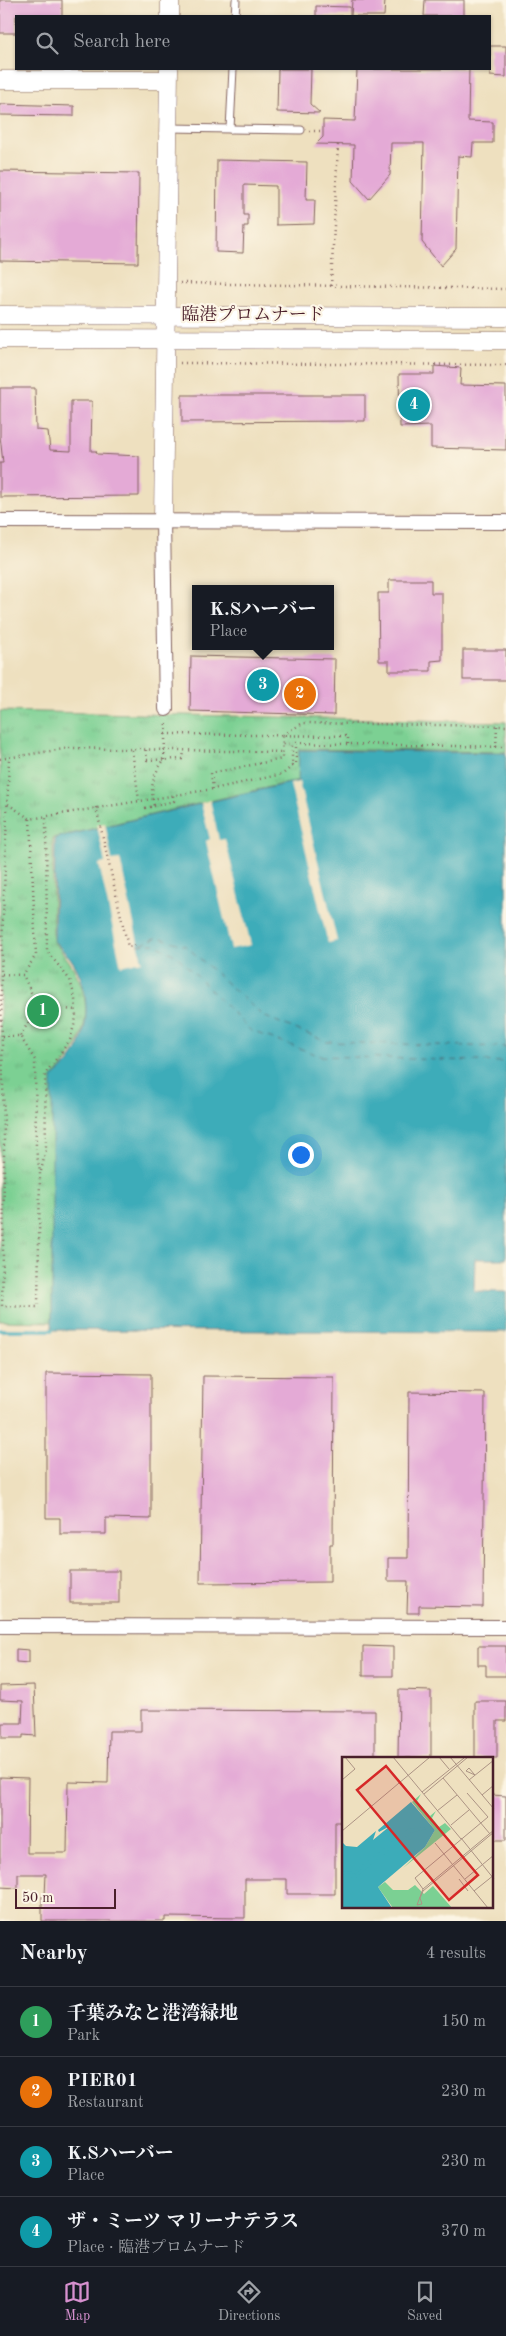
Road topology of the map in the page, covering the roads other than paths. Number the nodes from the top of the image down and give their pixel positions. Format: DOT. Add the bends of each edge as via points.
graph roads {
  1 [pos="170,0"];
  2 [pos="236,0"];
  3 [pos="170,15"];
  4 [pos="235,15"];
  5 [pos="233,70"];
  6 [pos="169,74"];
  7 [pos="0,80"];
  8 [pos="167,128"];
  9 [pos="230,129"];
  10 [pos="301,130"];
  11 [pos="166,314"];
  12 [pos="0,315"];
  13 [pos="506,317"];
  14 [pos="0,339"];
  15 [pos="164,339"];
  16 [pos="506,340"];
  17 [pos="163,520"];
  18 [pos="0,521"];
  19 [pos="506,522"];
  20 [pos="166,709"];
  21 [pos="0,1626"];
  22 [pos="506,1627"];
  1 -- 3 [label="street"];
  2 -- 4 [label="lane"];
  5 -- 9 [label="lane"];
  6 -- 7 [label="street"];
  6 -- 8 [label="street"];
  8 -- 9 [label="lane"];
  8 -- 11 [label="street"];
  9 -- 10 [label="lane"];
  11 -- 12 [label="street, 臨港プロムナード"];
  11 -- 13 [label="street, 臨港プロムナード"];
  11 -- 15 [label="street"];
  14 -- 15 [label="street, 臨港プロムナード"];
  15 -- 16 [label="street, 臨港プロムナード"];
  15 -- 17 [label="street"];
  17 -- 18 [label="street"];
  17 -- 19 [label="street"];
  17 -- 20 [label="street"];
  21 -- 22 [label="street"];
}
